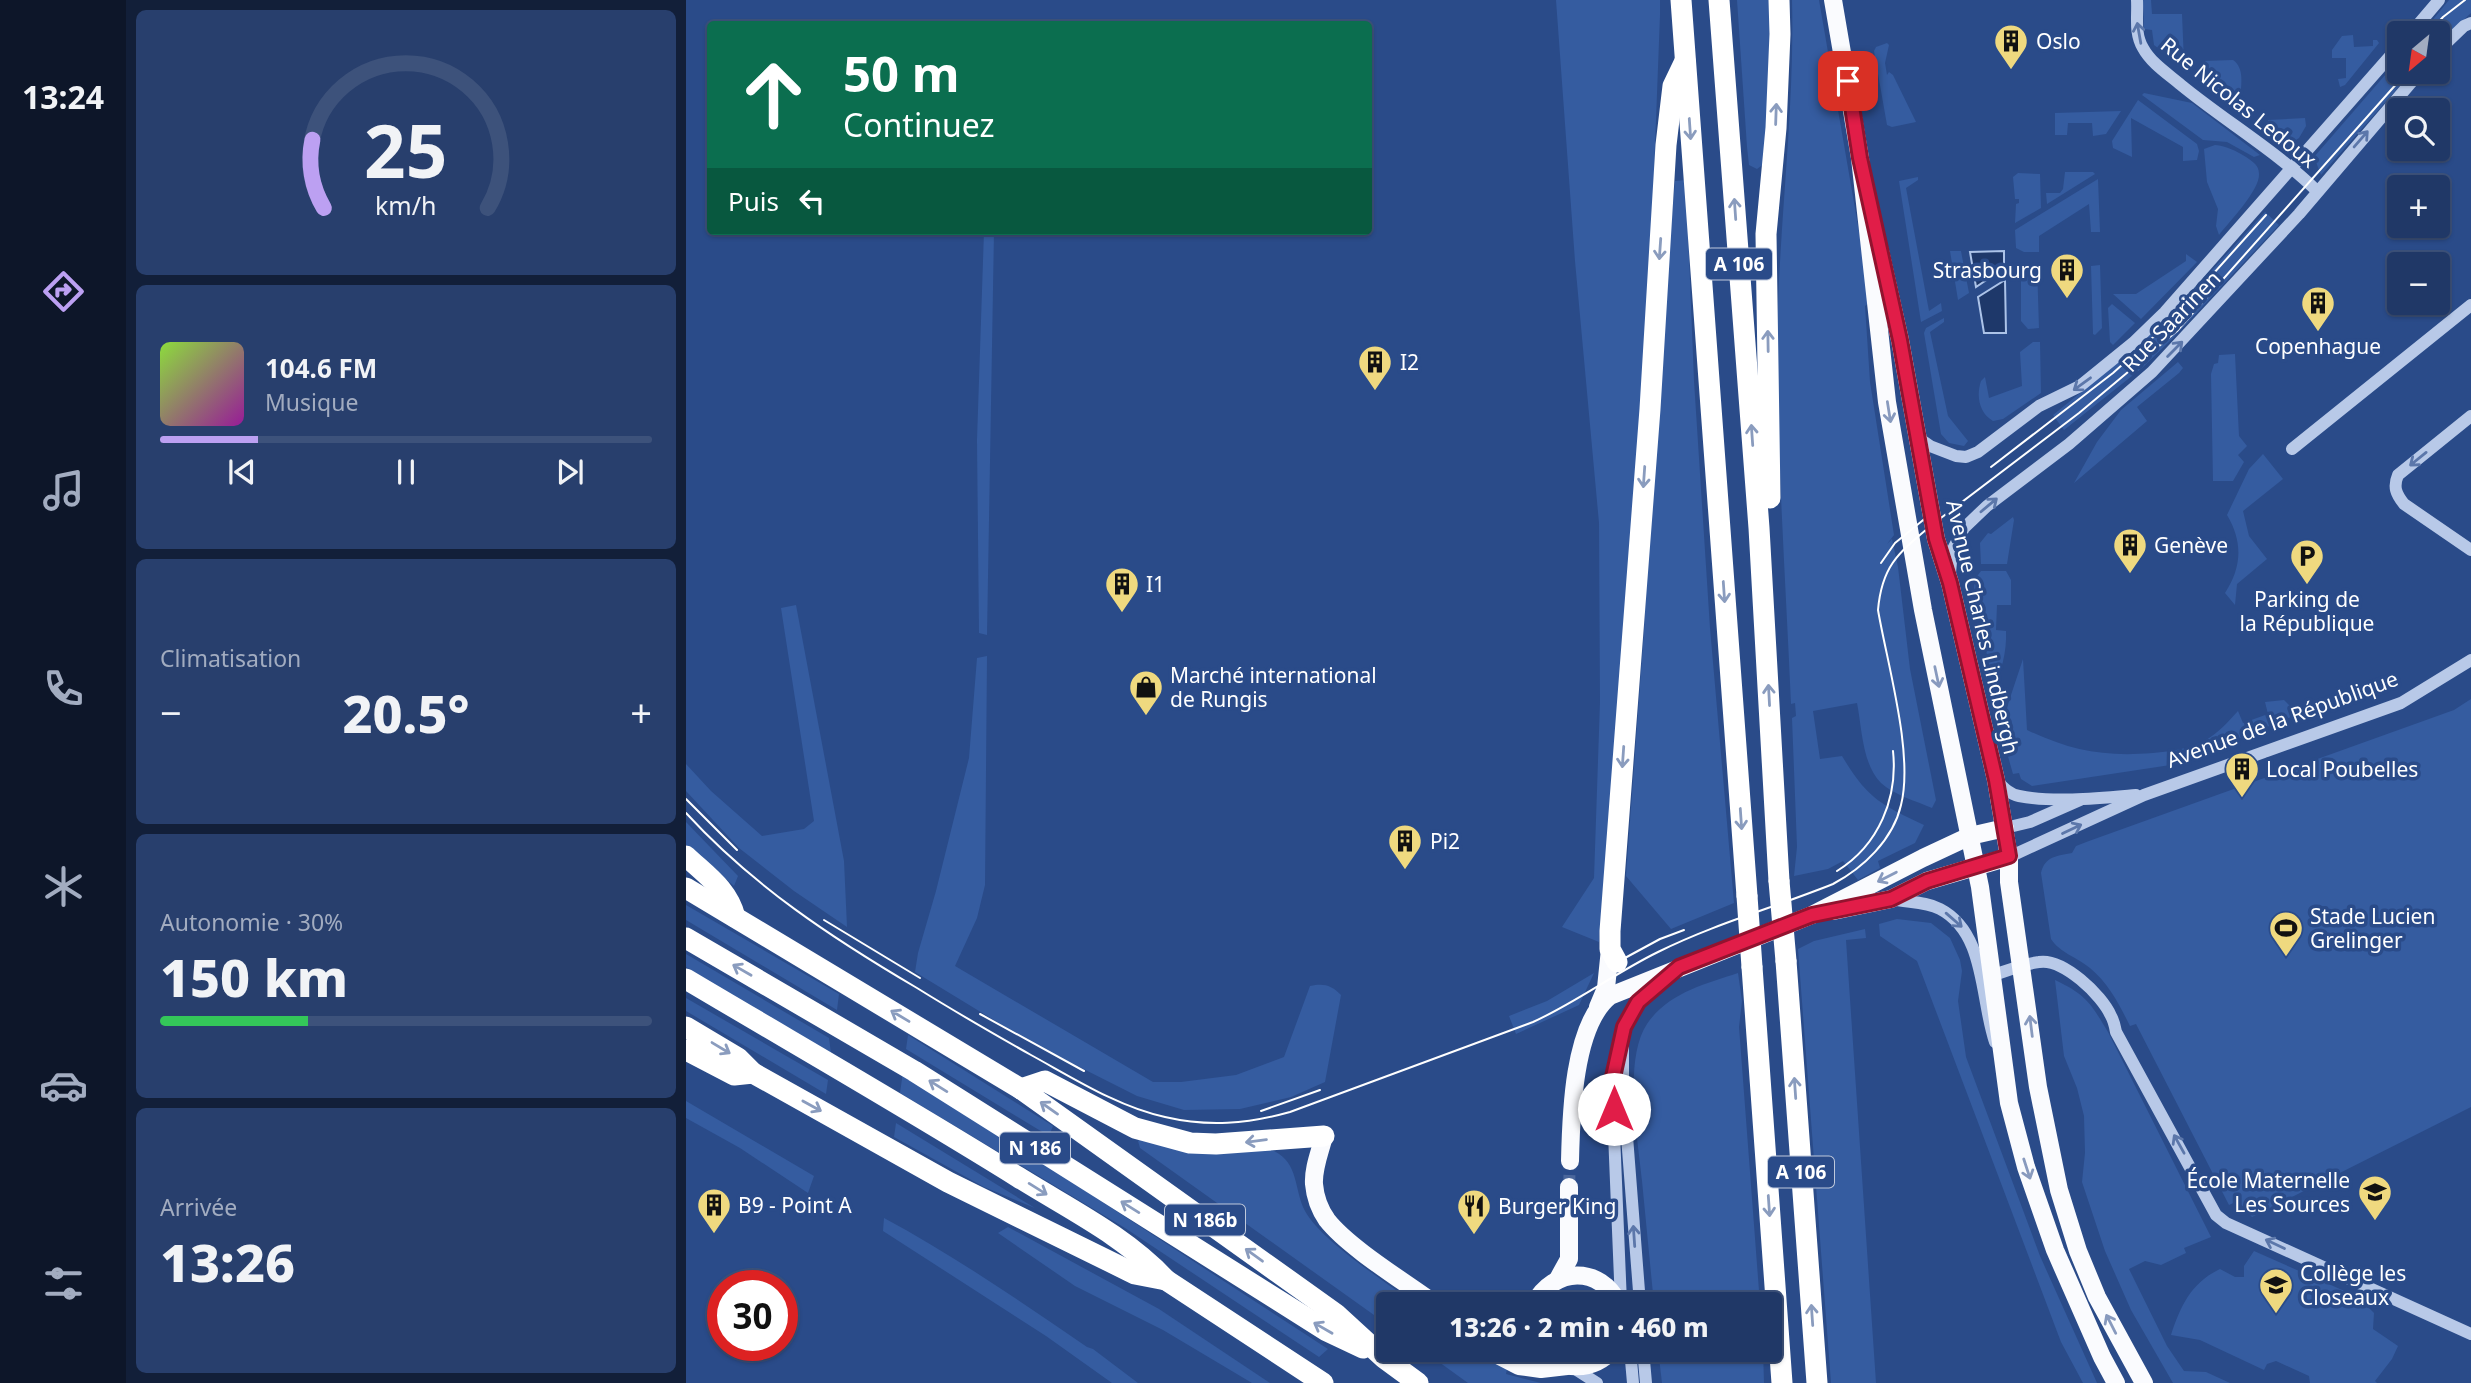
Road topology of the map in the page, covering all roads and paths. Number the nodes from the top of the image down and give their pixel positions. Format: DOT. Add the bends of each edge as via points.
graph roads {
  1 [pos="1681,0"];
  2 [pos="1719,0"];
  3 [pos="1779,0"];
  4 [pos="1833,0"];
  5 [pos="2137,0"];
  6 [pos="2439,0"];
  7 [pos="2421,21"];
  8 [pos="2471,23"];
  9 [pos="2450,39"];
  10 [pos="2387,60"];
  11 [pos="1685,61"];
  12 [pos="2410,84"];
  13 [pos="1860,158"];
  14 [pos="2291,168"];
  15 [pos="2317,191"];
  16 [pos="2471,305"];
  17 [pos="2471,416"];
  18 [pos="1917,437"];
  19 [pos="2292,449"];
  20 [pos="1759,528"];
  21 [pos="2471,550"];
  22 [pos="1950,583"];
  23 [pos="2471,660"];
  24 [pos="1996,780"];
  25 [pos="2144,795"];
  26 [pos="2083,799"];
  27 [pos="2005,828"];
  28 [pos="1970,836"];
  29 [pos="686,856"];
  30 [pos="2009,856"];
  31 [pos="1976,866"];
  32 [pos="686,888"];
  33 [pos="1891,899"];
  34 [pos="1812,915"];
  35 [pos="734,917"];
  36 [pos="686,937"];
  37 [pos="1613,956"];
  38 [pos="2023,966"];
  39 [pos="1991,976"];
  40 [pos="686,979"];
  41 [pos="1648,985"];
  42 [pos="1597,1008"];
  43 [pos="686,1027"];
  44 [pos="1623,1033"];
  45 [pos="686,1050"];
  46 [pos="753,1073"];
  47 [pos="1021,1089"];
  48 [pos="2009,1103"];
  49 [pos="1324,1136"];
  50 [pos="1570,1161"];
  51 [pos="1569,1187"];
  52 [pos="1558,1279"];
  53 [pos="1166,1280"];
  54 [pos="1419,1292"];
  55 [pos="1542,1292"];
  56 [pos="1611,1292"];
  57 [pos="1620,1292"];
  58 [pos="1639,1292"];
  59 [pos="2471,1334"];
  60 [pos="1376,1351"];
  61 [pos="1376,1354"];
  62 [pos="1389,1362"];
  63 [pos="1511,1362"];
  64 [pos="1555,1362"];
  65 [pos="1598,1362"];
  66 [pos="1631,1362"];
  67 [pos="1644,1362"];
  68 [pos="1569,1366"];
  69 [pos="1324,1383"];
  70 [pos="1418,1383"];
  71 [pos="1597,1383"];
  72 [pos="1633,1383"];
  73 [pos="1646,1383"];
  74 [pos="1782,1383"];
  75 [pos="1817,1383"];
  76 [pos="2116,1383"];
  77 [pos="2144,1383"];
  1 -- 11 [label="highway, A 106"];
  20 -- 2 [label="highway, A 106, one-way"];
  20 -- 3 [label="highway, one-way" via="1770,515 1766,234 1776,128"];
  4 -- 13 [label="main road, Avenue Charles Lindbergh"];
  14 -- 5 [label="street, Rue Nicolas Ledoux, one-way" via="2150,59 2137,30"];
  6 -- 7 [label="street"];
  8 -- 9 [label="street"];
  10 -- 14 [label="street, Rue Saarinen"];
  11 -- 37 [label="highway, one-way" via="1673,86 1666,145"];
  11 -- 74 [label="highway, A 106, one-way, bridge"];
  15 -- 12 [label="street, Rue Saarinen, one-way"];
  13 -- 18 [label="main road, Avenue Charles Lindbergh"];
  13 -- 28 [label="main road, Avenue Charles Lindbergh, one-way" via="1889,415"];
  14 -- 15 [label="street, Rue Nicolas Ledoux"];
  14 -- 18 [label="street, Rue Saarinen, one-way" via="2165,312 2080,386 2039,406 1978,453 1966,457 1944,452"];
  22 -- 15 [label="street, Rue Saarinen, one-way" via="1952,551 1964,528 2151,372"];
  16 -- 19 [label="street"];
  17 -- 21 [label="street, one-way" via="2398,475 2394,485 2404,504"];
  18 -- 22 [label="main road, Avenue Charles Lindbergh" via="1936,539"];
  75 -- 20 [label="highway, A 106, one-way, bridge" via="1779,881"];
  22 -- 24 [label="main road, Avenue Charles Lindbergh"];
  23 -- 25 [label="street, Avenue de la République" via="2401,703"];
  24 -- 26 [label="street, Avenue de la République" via="2017,796"];
  24 -- 27 [label="main road, Avenue Charles Lindbergh"];
  25 -- 26 [label="street, Avenue de la République"];
  30 -- 25 [label="street, Avenue de la République, one-way"];
  26 -- 27 [label="street, Avenue de la République"];
  27 -- 28 [label="main road, Avenue de la République"];
  27 -- 30 [label="main road, Avenue Charles Lindbergh"];
  28 -- 31 [label="main road, Avenue Charles Lindbergh"];
  28 -- 34 [label="main road, Avenue de la République, one-way"];
  29 -- 35 [label="highway" via="724,891"];
  30 -- 31 [label="main road"];
  30 -- 38 [label="main road, Avenue Charles Lindbergh"];
  31 -- 33 [label="main road" via="1927,881"];
  31 -- 39 [label="main road, Avenue Charles Lindbergh"];
  32 -- 35 [label="highway, N 186b"];
  33 -- 34 [label="main road"];
  33 -- 48 [label="street, one-way" via="1939,908 1965,930 1977,958"];
  34 -- 41 [label="main road" via="1679,967"];
  47 -- 35 [label="highway, N 186b, one-way"];
  61 -- 36 [label="highway, N 186, one-way" via="1327,1331 914,1071"];
  37 -- 41 [label="main road" via="1628,975"];
  37 -- 42 [label="main road"];
  38 -- 39 [label="street"];
  59 -- 38 [label="street, one-way" via="2216,1215 2106,1007 2088,986 2052,962"];
  77 -- 38 [label="main road, Avenue Charles Lindbergh, one-way" via="2097,1297 2066,1217 2043,1111"];
  39 -- 48 [label="main road, Avenue Charles Lindbergh"];
  40 -- 53 [label="highway, N 186, one-way" via="1112,1235 1147,1259"];
  41 -- 42 [label="main road" via="1618,991"];
  41 -- 44 [label="street"];
  42 -- 50 [label="main road" via="1582,1051 1571,1117"];
  43 -- 46 [label="highway, one-way" via="738,1058"];
  44 -- 57 [label="street" via="1612,1085"];
  58 -- 44 [label="street, one-way"];
  45 -- 46 [label="highway" via="734,1075"];
  46 -- 53 [label="highway, one-way" via="948,1182 1135,1274"];
  49 -- 47 [label="highway, one-way" via="1190,1143 1135,1128 1045,1081"];
  60 -- 47 [label="highway, N 186b, one-way" via="1336,1314"];
  48 -- 76 [label="main road, Avenue Charles Lindbergh, one-way" via="2055,1250"];
  49 -- 54 [label="main road" via="1314,1184 1327,1219"];
  51 -- 52 [label="main road" via="1569,1259"];
  52 -- 55 [label="main road"];
  52 -- 56 [label="main road" via="1583,1275"];
  53 -- 69 [label="highway, N 186"];
  62 -- 70 [label="highway, N 186"];
  63 -- 68 [label="main road" via="1541,1369"];
  64 -- 68 [label="main road"];
  65 -- 68 [label="main road"];
  66 -- 72 [label="street"];
  67 -- 73 [label="street"];
  68 -- 71 [label="street"];
}
